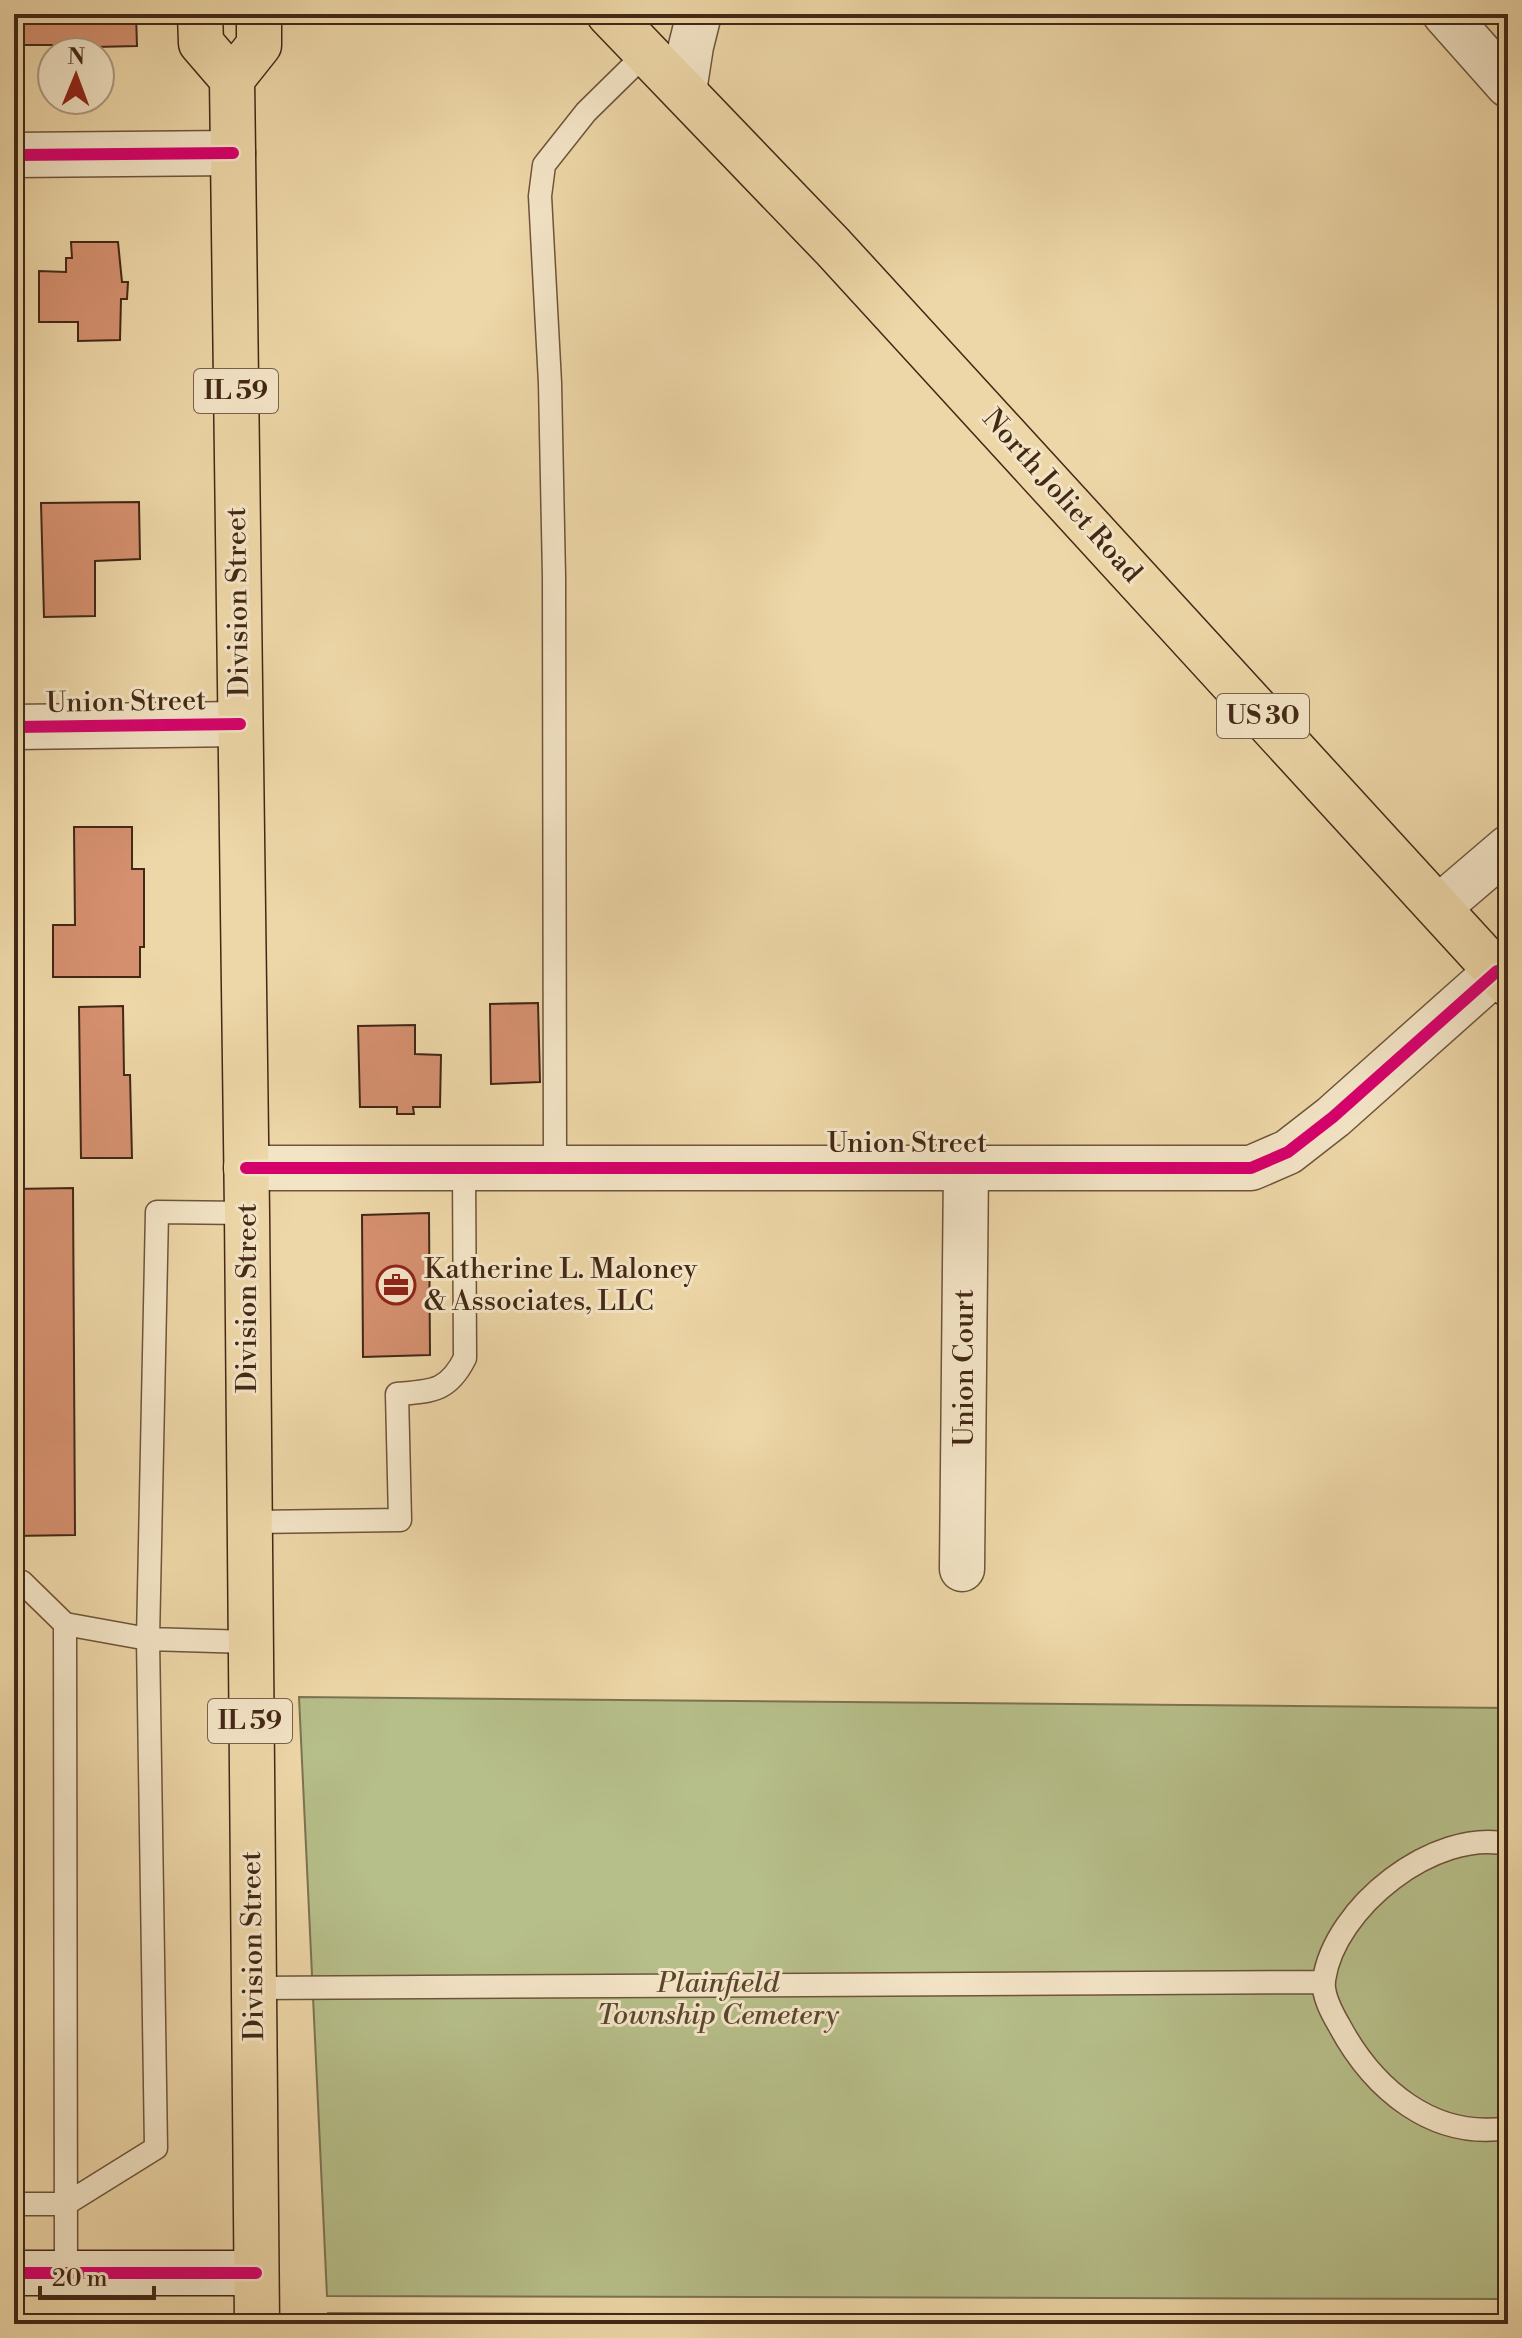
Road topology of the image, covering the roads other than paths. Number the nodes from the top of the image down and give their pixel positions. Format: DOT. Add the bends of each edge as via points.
graph roads {
  1 [pos="200,14"];
  2 [pos="259,14"];
  3 [pos="609,14"];
  4 [pos="699,14"];
  5 [pos="1445,14"];
  6 [pos="646,53"];
  7 [pos="232,79"];
  8 [pos="1508,85"];
  9 [pos="684,91"];
  10 [pos="233,153"];
  11 [pos="14,155"];
  12 [pos="240,724"];
  13 [pos="14,727"];
  14 [pos="1508,848"];
  15 [pos="1439,907"];
  16 [pos="1502,977"];
  17 [pos="464,1167"];
  18 [pos="555,1167"];
  19 [pos="966,1167"];
  20 [pos="246,1168"];
  21 [pos="247,1213"];
  22 [pos="249,1522"];
  23 [pos="962,1569"];
  24 [pos="14,1582"];
  25 [pos="65,1624"];
  26 [pos="148,1639"];
  27 [pos="249,1642"];
  28 [pos="1508,1844"];
  29 [pos="1324,1982"];
  30 [pos="253,1988"];
  31 [pos="1508,2128"];
  32 [pos="14,2204"];
  33 [pos="66,2204"];
  34 [pos="14,2273"];
  35 [pos="66,2273"];
  36 [pos="256,2273"];
  37 [pos="257,2324"];
  1 -- 7 [label="main road" via="201,43"];
  2 -- 7 [label="main road" via="259,45"];
  3 -- 6 [label="main road, North Joliet Road / US 30"];
  4 -- 9 [label="street"];
  5 -- 8 [label="street"];
  6 -- 9 [label="main road, North Joliet Road / US 30"];
  6 -- 18 [label="lane" via="586,112 544,165 540,196 554,562"];
  7 -- 10 [label="main road, Division Street / IL 59"];
  9 -- 15 [label="main road, North Joliet Road / US 30"];
  10 -- 11 [label="street"];
  10 -- 12 [label="main road, Division Street / IL 59"];
  12 -- 13 [label="street, Union Street"];
  12 -- 20 [label="main road, Division Street / IL 59"];
  14 -- 15 [label="street"];
  15 -- 16 [label="main road, North Joliet Road / US 30"];
  16 -- 19 [label="street, Union Street" via="1288,1152 1251,1168"];
  17 -- 18 [label="street, Union Street"];
  17 -- 20 [label="street, Union Street"];
  17 -- 22 [label="lane" via="465,1358 457,1375 438,1390 397,1394 400,1520"];
  18 -- 19 [label="street, Union Street"];
  19 -- 23 [label="street, Union Court"];
  20 -- 21 [label="main road, Division Street / IL 59"];
  21 -- 22 [label="main road, Division Street / IL 59"];
  21 -- 26 [label="lane" via="157,1212"];
  22 -- 27 [label="main road, Division Street / IL 59"];
  24 -- 25 [label="lane" via="22,1582"];
  25 -- 26 [label="lane"];
  25 -- 33 [label="lane"];
  26 -- 27 [label="lane"];
  26 -- 33 [label="lane" via="156,2148"];
  27 -- 30 [label="main road, Division Street / IL 59"];
  28 -- 29 [label="lane" via="1442,1849 1411,1864 1384,1885 1345,1931"];
  29 -- 30 [label="lane"];
  29 -- 31 [label="lane" via="1330,2009 1345,2036 1389,2092 1436,2121 1460,2128"];
  30 -- 36 [label="main road, Division Street / IL 59"];
  32 -- 33 [label="lane"];
  33 -- 35 [label="lane"];
  34 -- 35 [label="street"];
  35 -- 36 [label="street"];
  36 -- 37 [label="main road, Division Street / IL 59"];
}
